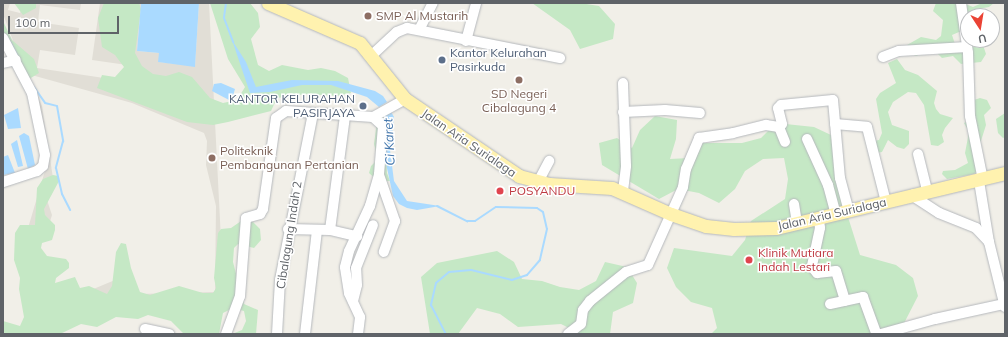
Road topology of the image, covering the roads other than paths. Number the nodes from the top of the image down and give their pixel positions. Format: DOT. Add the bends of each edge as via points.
graph roads {
  1 [pos="268,3"];
  2 [pos="433,3"];
  3 [pos="476,3"];
  4 [pos="288,7"];
  5 [pos="419,30"];
  6 [pos="4,39"];
  7 [pos="466,41"];
  8 [pos="967,48"];
  9 [pos="371,56"];
  10 [pos="883,57"];
  11 [pos="560,58"];
  12 [pos="16,60"];
  13 [pos="3,63"];
  14 [pos="623,83"];
  15 [pos="405,99"];
  16 [pos="623,112"];
  17 [pos="700,113"];
  18 [pos="313,114"];
  19 [pos="345,116"];
  20 [pos="377,116"];
  21 [pos="835,124"];
  22 [pos="779,127"];
  23 [pos="807,139"];
  24 [pos="785,142"];
  25 [pos="918,154"];
  26 [pos="549,161"];
  27 [pos="1005,173"];
  28 [pos="378,174"];
  29 [pos="981,180"];
  30 [pos="3,182"];
  31 [pos="538,182"];
  32 [pos="623,191"];
  33 [pos="927,191"];
  34 [pos="914,194"];
  35 [pos="886,202"];
  36 [pos="794,204"];
  37 [pos="849,212"];
  38 [pos="671,214"];
  39 [pos="836,215"];
  40 [pos="819,219"];
  41 [pos="797,224"];
  42 [pos="373,225"];
  43 [pos="288,229"];
  44 [pos="317,230"];
  45 [pos="330,230"];
  46 [pos="357,236"];
  47 [pos="989,242"];
  48 [pos="384,252"];
  49 [pos="353,301"];
  50 [pos="845,301"];
  51 [pos="830,304"];
  52 [pos="1005,306"];
  53 [pos="145,329"];
  54 [pos="878,333"];
  55 [pos="169,334"];
  56 [pos="226,334"];
  57 [pos="278,334"];
  58 [pos="305,334"];
  59 [pos="358,334"];
  60 [pos="568,334"];
  1 -- 4 [label="main road, Jalan Aria Surialaga"];
  2 -- 5 [label="street"];
  3 -- 7 [label="street"];
  4 -- 9 [label="main road, Jalan Aria Surialaga" via="360,43"];
  5 -- 7 [label="street"];
  5 -- 9 [label="street" via="402,29"];
  6 -- 12 [label="street"];
  7 -- 11 [label="street"];
  8 -- 10 [label="street" via="899,51"];
  8 -- 29 [label="street" via="970,116"];
  9 -- 15 [label="main road, Jalan Aria Surialaga"];
  12 -- 13 [label="street"];
  12 -- 30 [label="street" via="32,93 45,155 43,166 37,170"];
  14 -- 16 [label="street"];
  15 -- 20 [label="street"];
  15 -- 31 [label="main road, Jalan Aria Surialaga" via="513,172"];
  16 -- 17 [label="street" via="665,110"];
  16 -- 32 [label="street" via="626,166"];
  18 -- 19 [label="street"];
  18 -- 43 [label="street, Cibalagung Indah 2"];
  18 -- 56 [label="street" via="286,111 276,118 263,209 260,214 246,218 240,296"];
  19 -- 20 [label="street"];
  19 -- 45 [label="street"];
  20 -- 28 [label="street" via="383,126"];
  21 -- 22 [label="street" via="834,102 831,99 781,105 778,108 782,124"];
  21 -- 35 [label="street" via="867,127"];
  21 -- 37 [label="street" via="840,178"];
  22 -- 24 [label="street"];
  22 -- 38 [label="street" via="766,125 697,138 686,169 684,186"];
  23 -- 39 [label="street" via="828,185"];
  25 -- 33 [label="street"];
  26 -- 31 [label="street"];
  27 -- 29 [label="main road, Jalan Aria Surialaga"];
  28 -- 46 [label="street" via="370,206"];
  28 -- 48 [label="street" via="395,221"];
  29 -- 33 [label="main road, Jalan Aria Surialaga"];
  29 -- 47 [label="street"];
  31 -- 32 [label="main road, Jalan Aria Surialaga" via="603,186"];
  32 -- 38 [label="main road, Jalan Aria Surialaga"];
  33 -- 34 [label="main road, Jalan Aria Surialaga"];
  34 -- 35 [label="main road, Jalan Aria Surialaga"];
  34 -- 47 [label="street" via="939,213 976,228"];
  35 -- 37 [label="main road, Jalan Aria Surialaga"];
  36 -- 41 [label="street"];
  37 -- 39 [label="main road, Jalan Aria Surialaga"];
  38 -- 41 [label="main road, Jalan Aria Surialaga" via="706,226 734,229 776,228"];
  38 -- 60 [label="street" via="648,265 626,272 590,301 583,310 581,324"];
  39 -- 40 [label="main road, Jalan Aria Surialaga"];
  40 -- 41 [label="main road, Jalan Aria Surialaga"];
  40 -- 50 [label="street" via="820,228 812,267 817,273 836,271"];
  42 -- 49 [label="street" via="356,268"];
  43 -- 44 [label="street"];
  43 -- 57 [label="street, Cibalagung Indah 2" via="280,280"];
  44 -- 45 [label="street"];
  44 -- 58 [label="street"];
  45 -- 46 [label="street"];
  46 -- 49 [label="street" via="345,267 347,287"];
  47 -- 52 [label="street"];
  49 -- 59 [label="street" via="360,317"];
  50 -- 51 [label="street"];
  50 -- 54 [label="street" via="863,297"];
  52 -- 54 [label="street"];
  53 -- 55 [label="street"];
}
